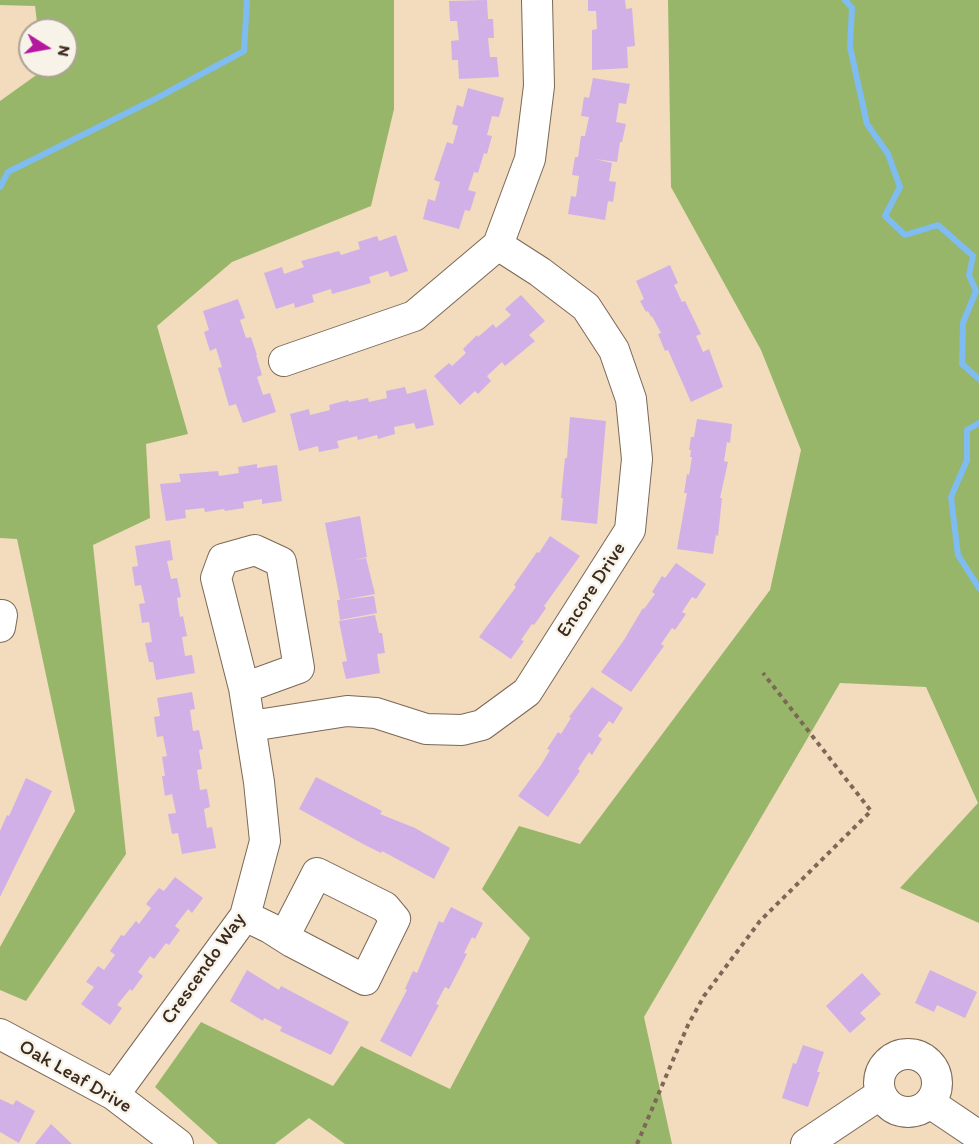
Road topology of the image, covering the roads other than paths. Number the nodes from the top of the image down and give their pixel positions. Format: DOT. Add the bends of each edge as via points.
graph roads {
  1 [pos="537,0"];
  2 [pos="498,245"];
  3 [pos="284,361"];
  4 [pos="244,688"];
  5 [pos="251,726"];
  6 [pos="245,916"];
  7 [pos="284,937"];
  8 [pos="0,1034"];
  9 [pos="881,1094"];
  10 [pos="114,1095"];
  11 [pos="930,1103"];
  12 [pos="979,1136"];
  13 [pos="178,1144"];
  14 [pos="806,1144"];
  1 -- 2 [label="street" via="539,86 530,159"];
  2 -- 3 [label="street" via="414,316"];
  2 -- 5 [label="street, Encore Drive" via="586,307 614,350 631,399 637,459 630,530 527,692 482,725 462,730 426,729 376,713 347,711"];
  4 -- 5 [label="street, Crescendo Way"];
  5 -- 6 [label="street, Crescendo Way" via="265,841"];
  6 -- 7 [label="street"];
  6 -- 10 [label="street, Crescendo Way"];
  8 -- 10 [label="street, Oak Leaf Drive"];
  9 -- 11 [label="street" via="893,1109 903,1112 913,1112"];
  9 -- 11 [label="street" via="879,1077 885,1064 898,1055 916,1054 937,1075 936,1095"];
  9 -- 14 [label="street"];
  10 -- 13 [label="street, Oak Leaf Drive"];
  11 -- 12 [label="street"];
}
